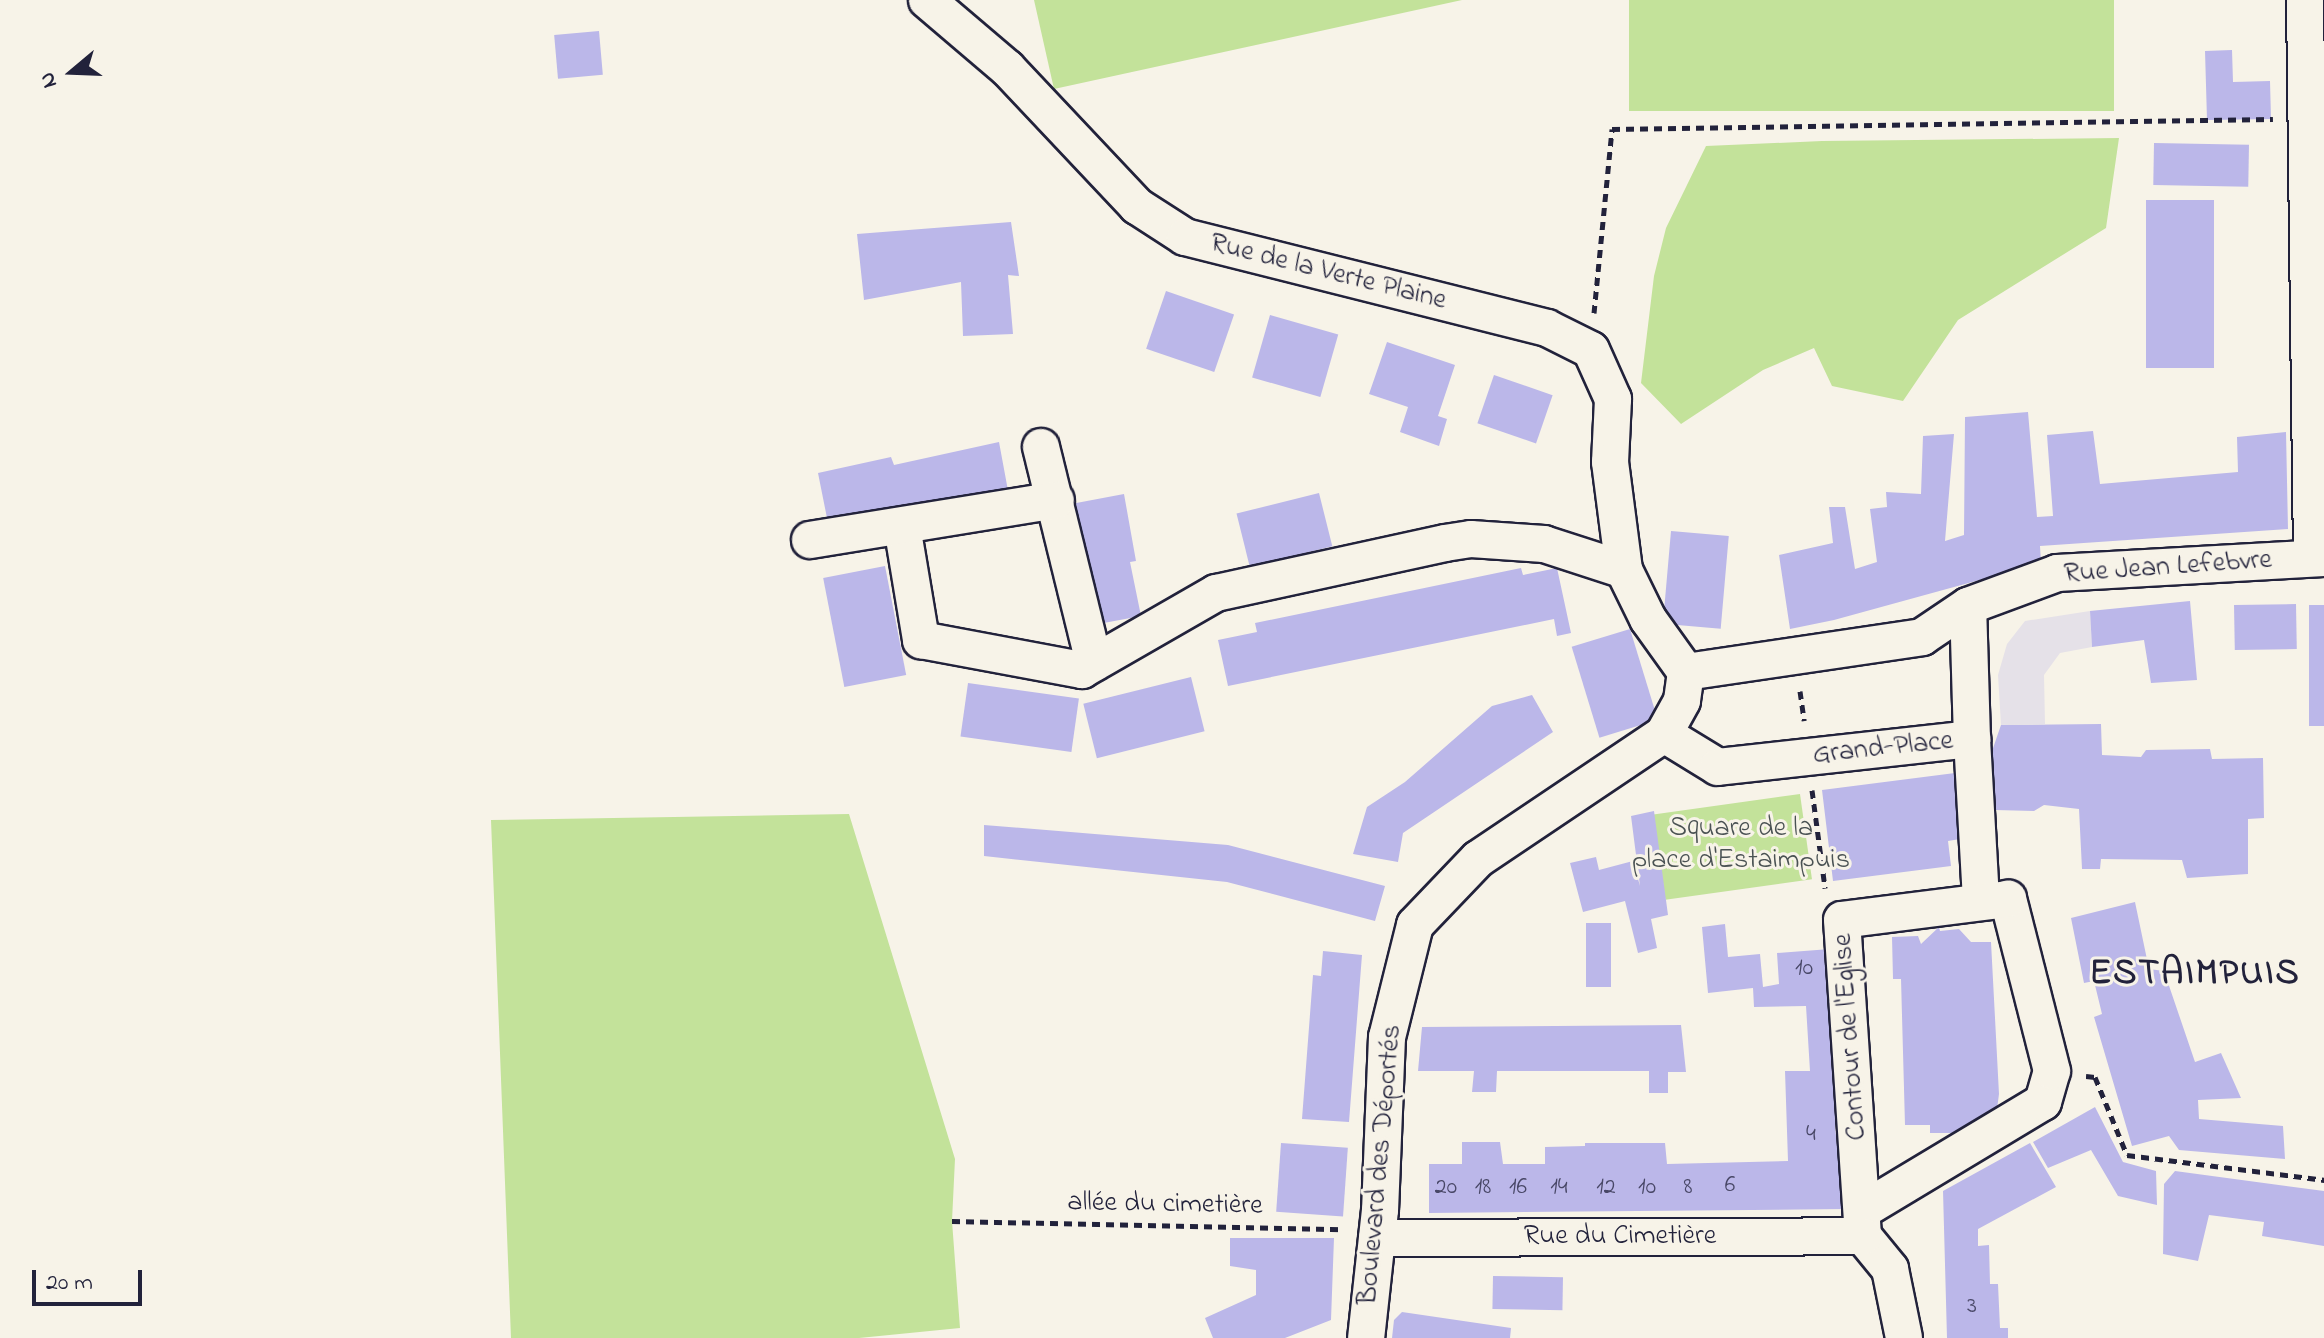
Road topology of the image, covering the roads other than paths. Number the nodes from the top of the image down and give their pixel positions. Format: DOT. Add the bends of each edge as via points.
graph roads {
  1 [pos="927,0"];
  2 [pos="2305,0"];
  3 [pos="1041,447"];
  4 [pos="1056,500"];
  5 [pos="902,526"];
  6 [pos="810,540"];
  7 [pos="2318,558"];
  8 [pos="1624,570"];
  9 [pos="1968,606"];
  10 [pos="1094,663"];
  11 [pos="1686,672"];
  12 [pos="1664,734"];
  13 [pos="1972,739"];
  14 [pos="1981,901"];
  15 [pos="1863,1223"];
  16 [pos="1377,1234"];
  17 [pos="1366,1338"];
  18 [pos="1904,1338"];
  1 -- 8 [label="street, Rue de la Verte Plaine" via="1007,68 1137,206 1185,237 1547,328 1591,350 1613,399 1610,462"];
  2 -- 7 [label="street"];
  3 -- 4 [label="street"];
  4 -- 5 [label="street"];
  4 -- 10 [label="street"];
  5 -- 6 [label="street"];
  5 -- 10 [label="street" via="921,640 1082,670"];
  7 -- 9 [label="street, Rue Jean Lefebvre" via="2057,573"];
  8 -- 10 [label="street" via="1544,544 1471,539 1445,543 1216,593"];
  8 -- 11 [label="street" via="1648,619"];
  9 -- 11 [label="street" via="1922,637"];
  9 -- 13 [label="street, Grand-Place"];
  11 -- 12 [label="street" via="1682,701"];
  12 -- 13 [label="street, Grand-Place" via="1718,767"];
  12 -- 16 [label="street, Boulevard des Déportés" via="1478,859 1415,925 1387,1037"];
  13 -- 14 [label="street"];
  14 -- 15 [label="street, Contour de l'Eglise" via="1842,920"];
  14 -- 15 [label="street, Contour de l'Eglise" via="2008,899 2052,1071 2043,1102"];
  15 -- 16 [label="street, Rue du Cimetière"];
  15 -- 18 [label="street" via="1890,1269"];
  16 -- 17 [label="street, Boulevard des Déportés"];
}
